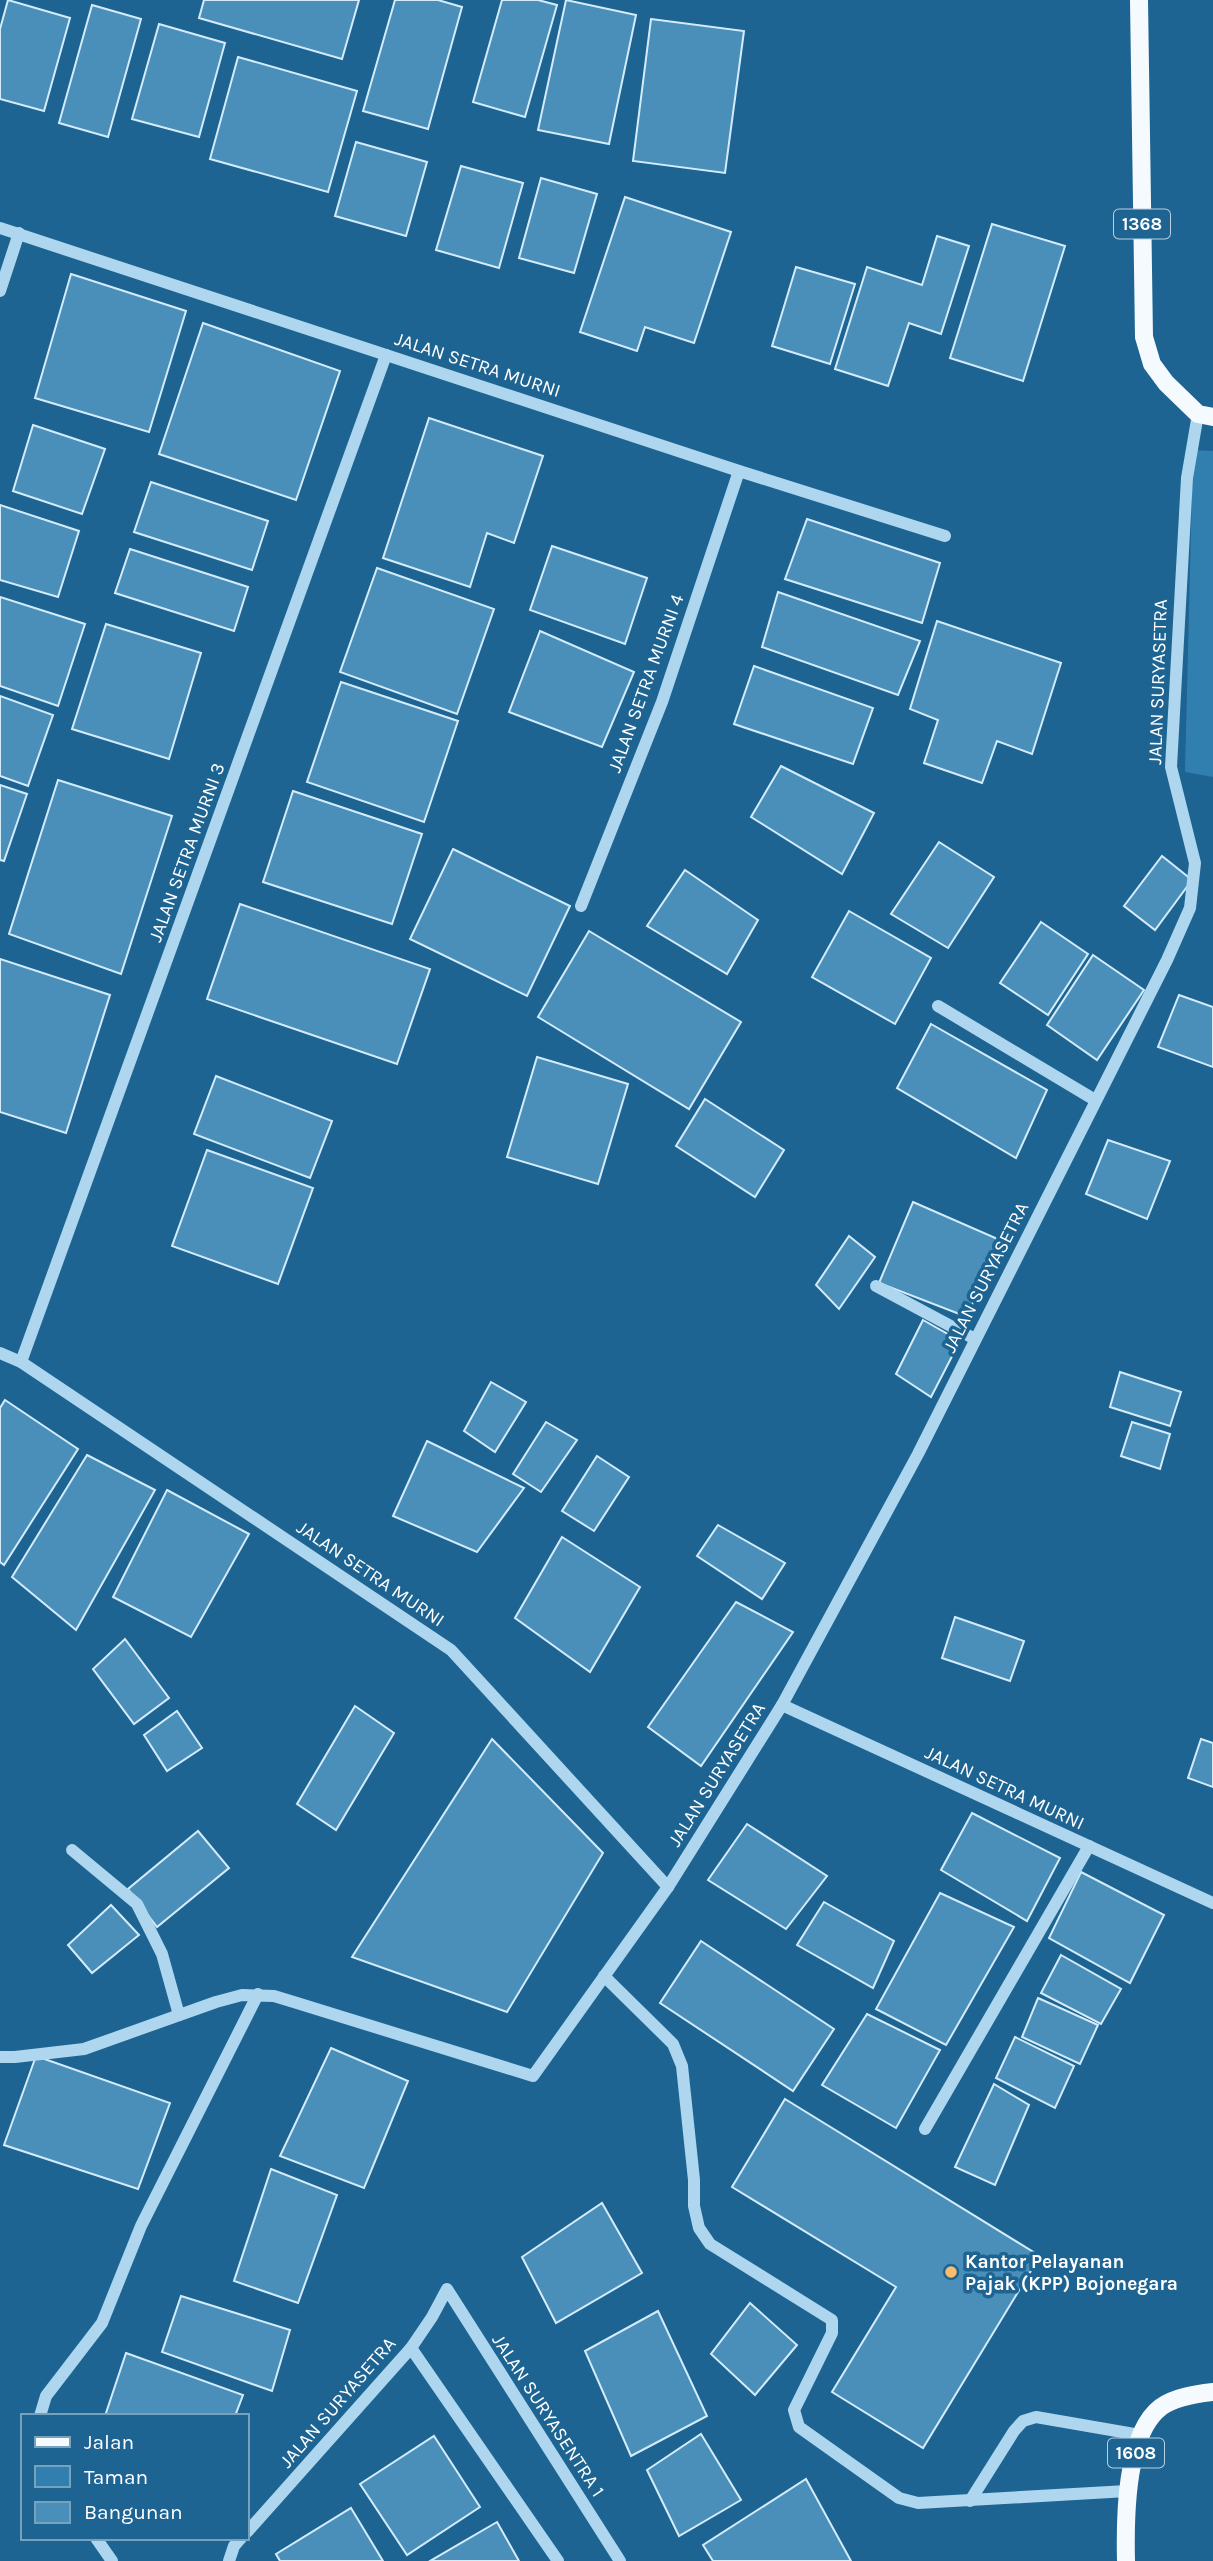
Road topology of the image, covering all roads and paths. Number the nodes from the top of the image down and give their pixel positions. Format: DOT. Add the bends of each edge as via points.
graph roads {
  1 [pos="1139,0"];
  2 [pos="0,228"];
  3 [pos="19,233"];
  4 [pos="0,291"];
  5 [pos="386,355"];
  6 [pos="1205,416"];
  7 [pos="739,471"];
  8 [pos="945,536"];
  9 [pos="581,906"];
  10 [pos="938,1006"];
  11 [pos="1095,1100"];
  12 [pos="876,1286"];
  13 [pos="975,1339"];
  14 [pos="0,1353"];
  15 [pos="21,1362"];
  16 [pos="782,1705"];
  17 [pos="1089,1846"];
  18 [pos="72,1850"];
  19 [pos="668,1887"];
  20 [pos="1213,1903"];
  21 [pos="604,1976"];
  22 [pos="258,1994"];
  23 [pos="179,2015"];
  24 [pos="0,2057"];
  25 [pos="925,2129"];
  26 [pos="447,2289"];
  27 [pos="411,2348"];
  28 [pos="1213,2392"];
  29 [pos="41,2414"];
  30 [pos="1140,2435"];
  31 [pos="1127,2491"];
  32 [pos="970,2501"];
  33 [pos="248,2531"];
  34 [pos="97,2540"];
  35 [pos="239,2540"];
  36 [pos="112,2561"];
  37 [pos="229,2561"];
  38 [pos="558,2561"];
  39 [pos="620,2561"];
  40 [pos="1126,2561"];
  1 -- 6 [label="main road, 1368" via="1144,337 1152,363 1166,383"];
  2 -- 3 [label="street, JALAN SETRA MURNI"];
  3 -- 4 [label="street"];
  3 -- 5 [label="street, JALAN SETRA MURNI"];
  5 -- 7 [label="street, JALAN SETRA MURNI"];
  5 -- 15 [label="street, JALAN SETRA MURNI 3"];
  6 -- 11 [label="street, JALAN SURYASETRA" via="1187,478 1171,767 1195,863 1191,908"];
  7 -- 8 [label="street, JALAN SETRA MURNI"];
  7 -- 9 [label="street, JALAN SETRA MURNI 4" via="662,702"];
  10 -- 11 [label="street"];
  11 -- 13 [label="street, JALAN SURYASETRA"];
  12 -- 13 [label="street"];
  13 -- 16 [label="street, JALAN SURYASETRA"];
  14 -- 15 [label="street, JALAN SETRA MURNI"];
  15 -- 19 [label="street, JALAN SETRA MURNI" via="451,1650"];
  16 -- 17 [label="street, JALAN SETRA MURNI"];
  16 -- 19 [label="street, JALAN SURYASETRA"];
  17 -- 20 [label="street, JALAN SETRA MURNI"];
  17 -- 25 [label="street"];
  18 -- 23 [label="street" via="137,1904 162,1954"];
  19 -- 21 [label="street, JALAN SURYASETRA"];
  21 -- 22 [label="street, JALAN SURYASETRA" via="533,2076"];
  21 -- 32 [label="street" via="673,2044 682,2066 694,2206 704,2237 832,2320 832,2333 794,2410 799,2427 899,2498"];
  22 -- 23 [label="street"];
  22 -- 29 [label="street" via="141,2226 102,2323 46,2396"];
  23 -- 24 [label="street" via="83,2049"];
  26 -- 27 [label="street, JALAN SURYASETRA"];
  26 -- 39 [label="street, JALAN SURYASENTRA 1"];
  27 -- 33 [label="street, JALAN SURYASETRA"];
  27 -- 38 [label="street"];
  28 -- 30 [label="main road, 1608" via="1161,2407"];
  30 -- 31 [label="main road, 1608"];
  30 -- 32 [label="street" via="1036,2417 1023,2421"];
  31 -- 32 [label="street"];
  31 -- 40 [label="main road, 1608"];
  34 -- 36 [label="street"];
  35 -- 37 [label="street"];
}
